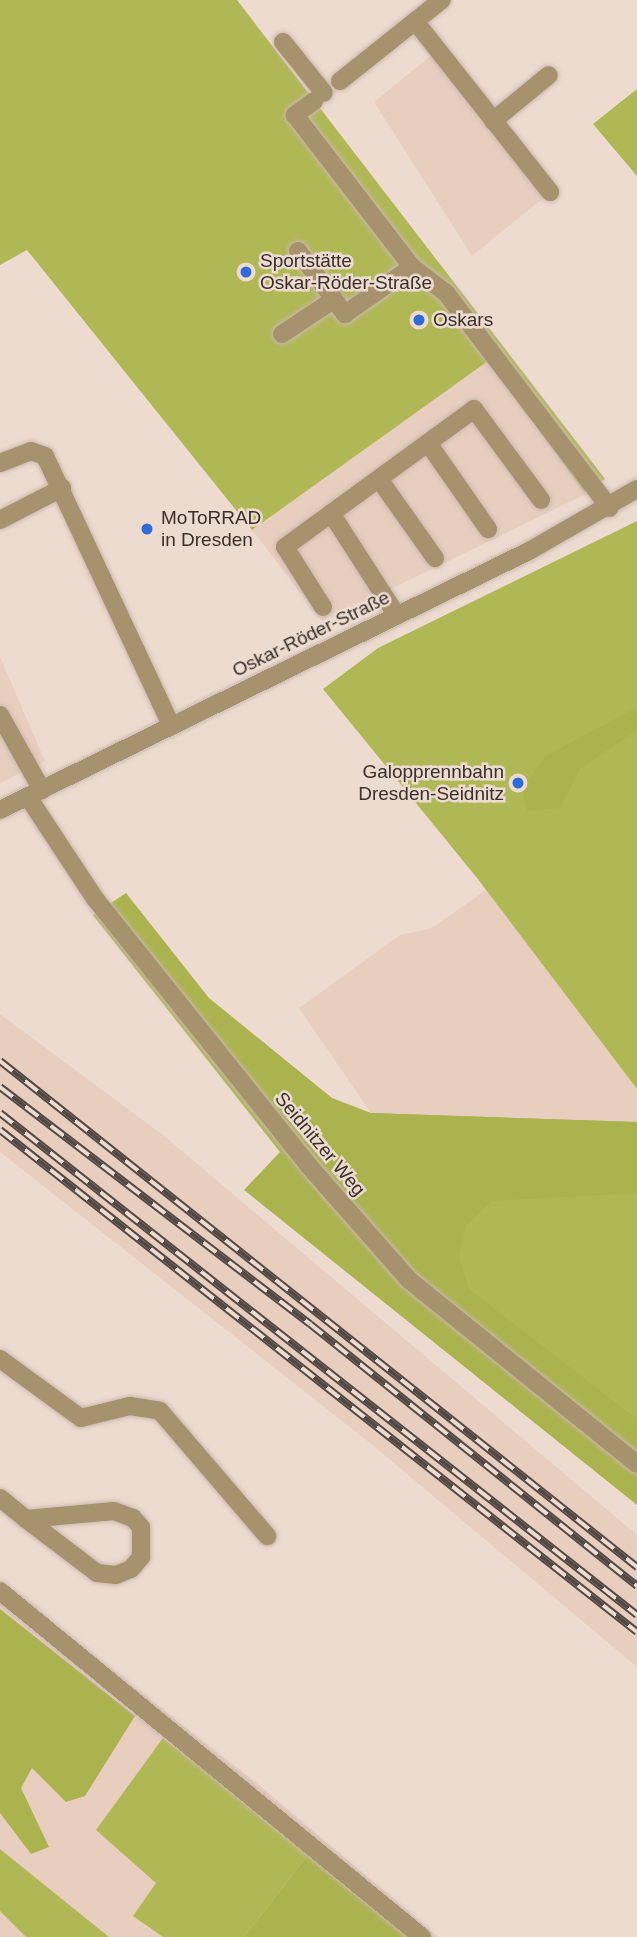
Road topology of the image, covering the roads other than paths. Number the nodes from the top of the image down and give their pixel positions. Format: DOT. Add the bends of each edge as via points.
graph roads {
  1 [pos="442,0"];
  2 [pos="415,21"];
  3 [pos="283,42"];
  4 [pos="549,75"];
  5 [pos="340,81"];
  6 [pos="493,121"];
  7 [pos="550,192"];
  8 [pos="298,251"];
  9 [pos="412,267"];
  10 [pos="333,300"];
  11 [pos="282,334"];
  12 [pos="428,443"];
  13 [pos="0,463"];
  14 [pos="379,479"];
  15 [pos="62,488"];
  16 [pos="637,489"];
  17 [pos="541,500"];
  18 [pos="610,508"];
  19 [pos="331,513"];
  20 [pos="0,520"];
  21 [pos="488,529"];
  22 [pos="435,558"];
  23 [pos="323,607"];
  24 [pos="397,616"];
  25 [pos="0,715"];
  26 [pos="171,725"];
  27 [pos="35,793"];
  28 [pos="0,810"];
  29 [pos="0,1359"];
  30 [pos="637,1464"];
  31 [pos="0,1498"];
  32 [pos="26,1519"];
  33 [pos="267,1536"];
  34 [pos="0,1591"];
  35 [pos="422,1937"];
  1 -- 2 [label="street"];
  2 -- 5 [label="street"];
  2 -- 6 [label="street"];
  3 -- 9 [label="street" via="319,97 295,115"];
  4 -- 6 [label="street"];
  6 -- 7 [label="street"];
  8 -- 10 [label="street"];
  9 -- 10 [label="street" via="345,314"];
  9 -- 18 [label="street" via="446,293"];
  10 -- 11 [label="street"];
  12 -- 14 [label="street"];
  12 -- 17 [label="street" via="474,409"];
  12 -- 21 [label="street"];
  13 -- 15 [label="street" via="38,452"];
  14 -- 19 [label="street"];
  14 -- 22 [label="street"];
  15 -- 20 [label="street"];
  15 -- 26 [label="street"];
  16 -- 18 [label="street, Oskar-Röder-Straße"];
  18 -- 24 [label="street, Oskar-Röder-Straße"];
  19 -- 23 [label="street" via="285,548"];
  19 -- 24 [label="street"];
  24 -- 26 [label="street, Oskar-Röder-Straße"];
  25 -- 27 [label="street, Seidnitzer Weg"];
  26 -- 27 [label="street, Oskar-Röder-Straße"];
  27 -- 28 [label="street, Oskar-Röder-Straße"];
  27 -- 30 [label="street, Seidnitzer Weg" via="96,900 309,1166 408,1280"];
  29 -- 33 [label="street" via="81,1418 130,1406 160,1411"];
  31 -- 32 [label="street"];
  32 -- 32 [label="street" via="97,1573 116,1575 131,1569 141,1557 141,1527 133,1518 114,1511"];
  34 -- 35 [label="street"];
}
